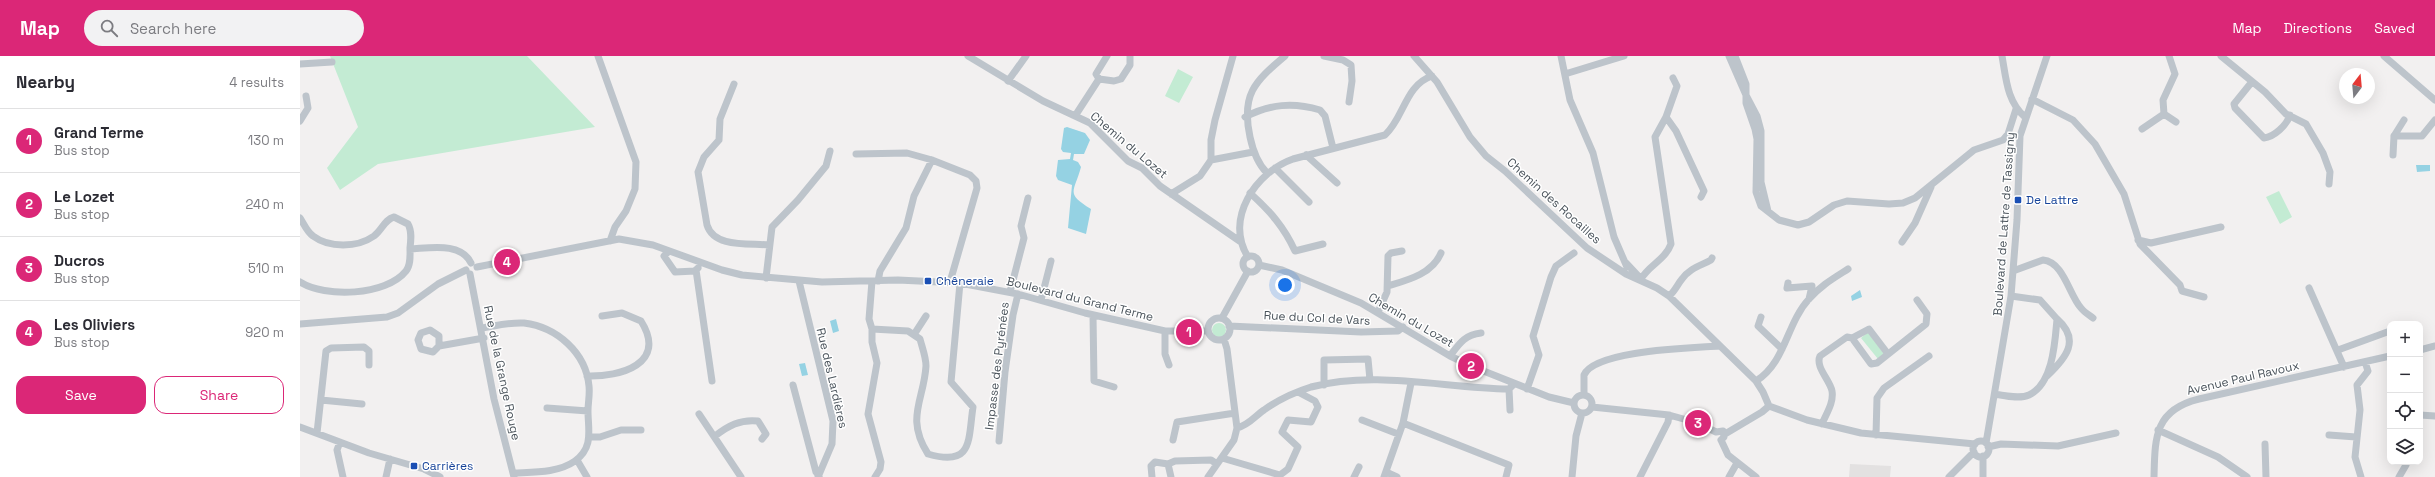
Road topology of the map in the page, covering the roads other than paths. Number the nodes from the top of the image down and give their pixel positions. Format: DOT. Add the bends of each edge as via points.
graph roads {
  1 [pos="598,56"];
  2 [pos="968,56"];
  3 [pos="983,56"];
  4 [pos="1026,56"];
  5 [pos="1108,56"];
  6 [pos="1130,56"];
  7 [pos="1233,56"];
  8 [pos="1285,56"];
  9 [pos="1324,56"];
  10 [pos="1414,56"];
  11 [pos="1561,56"];
  12 [pos="1624,56"];
  13 [pos="1729,56"];
  14 [pos="1735,56"];
  15 [pos="2002,56"];
  16 [pos="2047,56"];
  17 [pos="2168,56"];
  18 [pos="2221,56"];
  19 [pos="2384,56"];
  20 [pos="332,62"];
  21 [pos="978,63"];
  22 [pos="300,64"];
  23 [pos="1565,74"];
  24 [pos="1432,76"];
  25 [pos="1673,78"];
  26 [pos="1099,79"];
  27 [pos="1008,81"];
  28 [pos="2251,83"];
  29 [pos="734,84"];
  30 [pos="1746,95"];
  31 [pos="306,96"];
  32 [pos="2032,99"];
  33 [pos="2435,100"];
  34 [pos="1349,102"];
  35 [pos="2016,108"];
  36 [pos="2164,114"];
  37 [pos="2290,115"];
  38 [pos="1075,116"];
  39 [pos="1245,117"];
  40 [pos="1666,117"];
  41 [pos="2025,118"];
  42 [pos="2404,120"];
  43 [pos="2435,120"];
  44 [pos="300,121"];
  45 [pos="2176,122"];
  46 [pos="2142,128"];
  47 [pos="2394,136"];
  48 [pos="1333,148"];
  49 [pos="830,151"];
  50 [pos="1253,152"];
  51 [pos="856,154"];
  52 [pos="1306,155"];
  53 [pos="2393,156"];
  54 [pos="932,160"];
  55 [pos="1212,160"];
  56 [pos="1275,168"];
  57 [pos="1267,173"];
  58 [pos="1337,183"];
  59 [pos="2329,184"];
  60 [pos="1931,186"];
  61 [pos="1250,193"];
  62 [pos="1171,194"];
  63 [pos="1701,197"];
  64 [pos="1028,198"];
  65 [pos="1309,202"];
  66 [pos="300,218"];
  67 [pos="2221,227"];
  68 [pos="2138,240"];
  69 [pos="610,241"];
  70 [pos="1241,242"];
  71 [pos="1902,242"];
  72 [pos="1323,244"];
  73 [pos="769,245"];
  74 [pos="410,249"];
  75 [pos="1402,251"];
  76 [pos="667,252"];
  77 [pos="1441,253"];
  78 [pos="1574,253"];
  79 [pos="1248,257"];
  80 [pos="1712,258"];
  81 [pos="1051,261"];
  82 [pos="1626,263"];
  83 [pos="474,265"];
  84 [pos="1259,265"];
  85 [pos="698,266"];
  86 [pos="1848,269"];
  87 [pos="1248,271"];
  88 [pos="2013,271"];
  89 [pos="468,272"];
  90 [pos="1624,272"];
  91 [pos="766,278"];
  92 [pos="1641,279"];
  93 [pos="799,281"];
  94 [pos="875,281"];
  95 [pos="300,282"];
  96 [pos="950,282"];
  97 [pos="960,282"];
  98 [pos="1788,284"];
  99 [pos="1388,286"];
  100 [pos="2309,288"];
  101 [pos="1010,292"];
  102 [pos="1018,294"];
  103 [pos="1669,296"];
  104 [pos="2011,296"];
  105 [pos="2204,297"];
  106 [pos="1809,299"];
  107 [pos="1041,300"];
  108 [pos="1917,300"];
  109 [pos="1378,312"];
  110 [pos="1093,315"];
  111 [pos="602,316"];
  112 [pos="926,316"];
  113 [pos="1761,317"];
  114 [pos="1222,318"];
  115 [pos="2093,318"];
  116 [pos="2057,319"];
  117 [pos="300,324"];
  118 [pos="1229,326"];
  119 [pos="1403,327"];
  120 [pos="482,328"];
  121 [pos="872,329"];
  122 [pos="1165,331"];
  123 [pos="1208,331"];
  124 [pos="2387,332"];
  125 [pos="915,333"];
  126 [pos="1481,333"];
  127 [pos="484,338"];
  128 [pos="1852,338"];
  129 [pos="1224,339"];
  130 [pos="439,346"];
  131 [pos="1719,346"];
  132 [pos="2435,346"];
  133 [pos="1782,349"];
  134 [pos="2423,349"];
  135 [pos="2338,350"];
  136 [pos="1888,354"];
  137 [pos="1450,356"];
  138 [pos="1928,356"];
  139 [pos="2387,357"];
  140 [pos="2365,362"];
  141 [pos="1169,364"];
  142 [pos="369,365"];
  143 [pos="2344,366"];
  144 [pos="587,376"];
  145 [pos="2047,376"];
  146 [pos="1498,377"];
  147 [pos="1370,380"];
  148 [pos="712,381"];
  149 [pos="1756,381"];
  150 [pos="1411,383"];
  151 [pos="793,385"];
  152 [pos="1324,385"];
  153 [pos="1511,386"];
  154 [pos="1114,387"];
  155 [pos="1486,387"];
  156 [pos="1527,389"];
  157 [pos="1298,392"];
  158 [pos="1995,394"];
  159 [pos="1584,396"];
  160 [pos="321,400"];
  161 [pos="1574,403"];
  162 [pos="362,404"];
  163 [pos="1769,406"];
  164 [pos="1592,407"];
  165 [pos="547,408"];
  166 [pos="1510,410"];
  167 [pos="588,411"];
  168 [pos="1235,413"];
  169 [pos="1582,413"];
  170 [pos="699,414"];
  171 [pos="1669,415"];
  172 [pos="2423,415"];
  173 [pos="2435,416"];
  174 [pos="1362,420"];
  175 [pos="1402,423"];
  176 [pos="1822,424"];
  177 [pos="300,427"];
  178 [pos="1237,428"];
  179 [pos="641,430"];
  180 [pos="2158,430"];
  181 [pos="317,433"];
  182 [pos="2116,433"];
  183 [pos="1398,434"];
  184 [pos="1876,435"];
  185 [pos="2329,435"];
  186 [pos="715,436"];
  187 [pos="590,437"];
  188 [pos="1723,437"];
  189 [pos="2356,437"];
  190 [pos="762,439"];
  191 [pos="1173,440"];
  192 [pos="1000,441"];
  193 [pos="340,442"];
  194 [pos="1975,444"];
  195 [pos="2265,444"];
  196 [pos="1987,445"];
  197 [pos="1974,452"];
  198 [pos="1983,456"];
  199 [pos="390,459"];
  200 [pos="577,460"];
  201 [pos="1220,461"];
  202 [pos="1737,463"];
  203 [pos="1168,464"];
  204 [pos="2406,465"];
  205 [pos="1359,467"];
  206 [pos="514,475"];
  207 [pos="1385,475"];
  208 [pos="819,476"];
  209 [pos="1279,476"];
  210 [pos="343,477"];
  211 [pos="386,477"];
  212 [pos="440,477"];
  213 [pos="587,477"];
  214 [pos="741,477"];
  215 [pos="875,477"];
  216 [pos="1152,477"];
  217 [pos="1171,477"];
  218 [pos="1208,477"];
  219 [pos="1354,477"];
  220 [pos="1398,477"];
  221 [pos="1506,477"];
  222 [pos="1572,477"];
  223 [pos="1640,477"];
  224 [pos="1729,477"];
  225 [pos="1756,477"];
  226 [pos="1949,477"];
  227 [pos="1983,477"];
  228 [pos="2154,477"];
  229 [pos="2247,477"];
  230 [pos="2266,477"];
  231 [pos="2361,477"];
  232 [pos="2399,477"];
  1 -- 69 [label="street" via="636,162 633,194"];
  2 -- 21 [label="street, Chemin du Lozet"];
  3 -- 21 [label="street"];
  4 -- 27 [label="street"];
  5 -- 26 [label="street" via="1096,74"];
  6 -- 26 [label="street" via="1130,65 1121,79"];
  7 -- 55 [label="street" via="1215,120 1211,140"];
  8 -- 39 [label="street" via="1255,85"];
  9 -- 34 [label="street" via="1344,60 1351,65"];
  10 -- 24 [label="street, Chemin des Rocailles"];
  11 -- 23 [label="street"];
  12 -- 23 [label="street"];
  13 -- 30 [label="street"];
  14 -- 30 [label="street" via="1746,84"];
  15 -- 35 [label="street" via="2011,98"];
  16 -- 32 [label="street, Boulevard de Lattre de Tassigny"];
  17 -- 36 [label="street" via="2175,74 2163,100"];
  18 -- 28 [label="street"];
  19 -- 33 [label="street"];
  20 -- 22 [label="street"];
  21 -- 27 [label="street, Chemin du Lozet"];
  23 -- 82 [label="street" via="1570,100 1593,153 1614,237"];
  24 -- 48 [label="street" via="1419,83 1385,135"];
  24 -- 90 [label="street, Chemin des Rocailles" via="1470,137 1486,156 1578,240"];
  25 -- 40 [label="street" via="1676,86"];
  26 -- 38 [label="street"];
  27 -- 38 [label="street, Chemin du Lozet"];
  28 -- 37 [label="street"];
  28 -- 37 [label="street" via="2234,104 2264,138 2269,138 2286,123"];
  29 -- 73 [label="street" via="720,120 719,140 699,165 707,225 710,234 718,240"];
  30 -- 60 [label="street, Boulevard de Lattre de Tassigny" via="1757,116 1761,131 1761,182 1768,211 1779,220 1798,225 1809,222 1834,205 1847,201 1903,203"];
  31 -- 44 [label="street" via="308,108"];
  32 -- 41 [label="street, Boulevard de Lattre de Tassigny"];
  32 -- 68 [label="street" via="2073,120 2095,144 2124,194"];
  35 -- 41 [label="street"];
  35 -- 60 [label="street, Boulevard de Lattre de Tassigny" via="2006,137 1974,150"];
  36 -- 45 [label="street"];
  36 -- 46 [label="street"];
  37 -- 59 [label="street" via="2306,124 2323,153 2330,172"];
  38 -- 62 [label="street, Chemin du Lozet" via="1090,123 1128,161 1142,168"];
  39 -- 48 [label="street" via="1269,107 1288,104 1320,110 1325,116"];
  39 -- 50 [label="street"];
  40 -- 63 [label="street" via="1686,150 1704,192"];
  40 -- 92 [label="street" via="1655,138 1655,144 1671,230 1671,244 1666,254"];
  41 -- 88 [label="street, Boulevard de Lattre de Tassigny" via="2019,141"];
  42 -- 47 [label="street"];
  43 -- 47 [label="street" via="2422,136"];
  47 -- 53 [label="street"];
  48 -- 52 [label="street"];
  49 -- 73 [label="street" via="826,166 772,227"];
  50 -- 55 [label="street"];
  50 -- 57 [label="street"];
  51 -- 54 [label="street" via="907,153"];
  52 -- 56 [label="street"];
  52 -- 58 [label="street"];
  54 -- 94 [label="street" via="914,196 906,228"];
  54 -- 96 [label="street" via="970,175 977,184"];
  55 -- 62 [label="street, Chemin du Lozet" via="1200,176"];
  56 -- 57 [label="street"];
  56 -- 65 [label="street"];
  57 -- 61 [label="street"];
  60 -- 71 [label="street, Boulevard de Lattre de Tassigny" via="1915,223"];
  61 -- 70 [label="street" via="1243,211"];
  61 -- 72 [label="street" via="1287,232 1295,251"];
  62 -- 70 [label="street, Chemin du Lozet"];
  64 -- 101 [label="street" via="1021,226 1024,238"];
  66 -- 74 [label="street" via="311,235 324,243 336,245 362,242 374,236 388,219 400,218 410,227"];
  67 -- 68 [label="street" via="2151,243"];
  68 -- 105 [label="street" via="2142,248 2180,285 2182,291"];
  69 -- 76 [label="street, Boulevard du Grand Terme"];
  69 -- 83 [label="street, Boulevard du Grand Terme"];
  70 -- 79 [label="street"];
  73 -- 91 [label="street"];
  74 -- 83 [label="street" via="454,249 463,252"];
  74 -- 95 [label="street" via="407,271 372,289 331,292"];
  75 -- 99 [label="street" via="1388,256"];
  76 -- 85 [label="street, Boulevard du Grand Terme"];
  76 -- 85 [label="street" via="665,259 675,272"];
  77 -- 99 [label="street" via="1434,265 1427,270"];
  78 -- 156 [label="street" via="1556,266 1551,277 1533,336 1539,355"];
  79 -- 84 [label="street" via="1256,258"];
  79 -- 87 [label="street" via="1244,264"];
  80 -- 103 [label="street" via="1694,267"];
  81 -- 107 [label="street"];
  82 -- 90 [label="street"];
  82 -- 92 [label="street"];
  83 -- 89 [label="street" via="468,265"];
  84 -- 87 [label="street" via="1256,270"];
  84 -- 109 [label="street, Chemin du Lozet" via="1282,270"];
  85 -- 91 [label="street, Boulevard du Grand Terme"];
  85 -- 148 [label="street"];
  86 -- 106 [label="street" via="1824,283"];
  87 -- 114 [label="street"];
  88 -- 104 [label="street, Boulevard de Lattre de Tassigny"];
  88 -- 115 [label="street" via="2048,260 2058,270 2080,308"];
  89 -- 117 [label="street" via="438,284 398,313 387,317"];
  89 -- 120 [label="street, Rue de la Grange Rouge"];
  90 -- 92 [label="street, Chemin des Rocailles"];
  91 -- 93 [label="street, Boulevard du Grand Terme"];
  92 -- 103 [label="street, Chemin des Rocailles"];
  93 -- 94 [label="street, Boulevard du Grand Terme"];
  93 -- 208 [label="street, Rue des Lardières" via="833,421 832,444"];
  94 -- 96 [label="street, Boulevard du Grand Terme"];
  94 -- 121 [label="street" via="869,318"];
  96 -- 97 [label="street, Boulevard du Grand Terme"];
  97 -- 101 [label="street, Boulevard du Grand Terme"];
  97 -- 125 [label="street" via="951,382 973,407 967,446 960,456 955,458 928,454 924,448 916,418 926,360 920,339"];
  98 -- 106 [label="street" via="1787,288 1791,290 1812,286"];
  99 -- 109 [label="street"];
  100 -- 135 [label="street"];
  101 -- 102 [label="street, Boulevard du Grand Terme"];
  102 -- 107 [label="street, Boulevard du Grand Terme"];
  102 -- 192 [label="street, Impasse des Pyrénées" via="1005,372"];
  103 -- 131 [label="street, Chemin des Rocailles"];
  104 -- 116 [label="street" via="2040,300"];
  104 -- 158 [label="street, Boulevard de Lattre de Tassigny"];
  106 -- 133 [label="street"];
  107 -- 110 [label="street, Boulevard du Grand Terme"];
  108 -- 136 [label="street" via="1927,314 1926,324"];
  109 -- 119 [label="street, Chemin du Lozet"];
  110 -- 122 [label="street, Boulevard du Grand Terme"];
  110 -- 154 [label="street" via="1094,381"];
  111 -- 144 [label="street" via="622,313 641,322 648,337 647,352 643,360 627,372"];
  112 -- 125 [label="street"];
  113 -- 133 [label="street" via="1758,326"];
  114 -- 118 [label="street"];
  114 -- 123 [label="street" via="1210,322"];
  116 -- 145 [label="street"];
  116 -- 145 [label="street" via="2068,331 2070,346"];
  118 -- 119 [label="street, Rue du Col de Vars" via="1361,332 1398,331"];
  118 -- 129 [label="street" via="1229,332"];
  119 -- 137 [label="street, Chemin du Lozet"];
  120 -- 127 [label="street, Rue de la Grange Rouge"];
  120 -- 144 [label="street" via="524,323 550,332 570,345"];
  121 -- 125 [label="street"];
  121 -- 215 [label="street" via="877,363 868,414 881,462"];
  122 -- 123 [label="street, Boulevard du Grand Terme"];
  122 -- 141 [label="street" via="1165,354"];
  123 -- 129 [label="street" via="1212,338"];
  124 -- 135 [label="street"];
  126 -- 137 [label="street" via="1469,335"];
  127 -- 130 [label="street"];
  127 -- 206 [label="street, Rue de la Grange Rouge" via="494,399"];
  128 -- 136 [label="street" via="1869,329"];
  128 -- 136 [label="street" via="1873,364"];
  128 -- 176 [label="street" via="1843,338 1819,358 1832,390 1831,404"];
  129 -- 168 [label="street"];
  131 -- 149 [label="street, Chemin des Rocailles"];
  131 -- 159 [label="street" via="1648,352 1595,364 1584,375"];
  132 -- 134 [label="street"];
  133 -- 149 [label="street" via="1769,370"];
  135 -- 143 [label="street"];
  137 -- 146 [label="street, Chemin du Lozet"];
  138 -- 184 [label="street" via="1884,388 1877,398"];
  139 -- 140 [label="street, Avenue Paul Ravoux"];
  140 -- 143 [label="street, Avenue Paul Ravoux"];
  140 -- 189 [label="street" via="2368,371 2357,385 2360,410"];
  142 -- 160 [label="street" via="369,351 364,347 331,348 326,351"];
  143 -- 180 [label="street, Avenue Paul Ravoux" via="2186,402 2173,410"];
  144 -- 167 [label="street"];
  145 -- 158 [label="street" via="2029,395 2023,397"];
  146 -- 153 [label="street, Chemin du Lozet"];
  146 -- 155 [label="street"];
  147 -- 150 [label="street"];
  147 -- 152 [label="street"];
  147 -- 152 [label="street" via="1368,359 1324,360"];
  149 -- 163 [label="street, Chemin des Rocailles"];
  150 -- 155 [label="street"];
  150 -- 175 [label="street"];
  151 -- 208 [label="street"];
  152 -- 157 [label="street"];
  153 -- 155 [label="street"];
  153 -- 156 [label="street, Chemin du Lozet"];
  153 -- 166 [label="street"];
  156 -- 161 [label="street, Chemin du Lozet"];
  157 -- 178 [label="street"];
  157 -- 209 [label="street" via="1316,401 1318,407 1311,422 1288,420 1282,432 1298,446 1288,469"];
  158 -- 196 [label="street, Boulevard de Lattre de Tassigny"];
  159 -- 161 [label="street" via="1577,398"];
  159 -- 164 [label="street" via="1590,399"];
  160 -- 162 [label="street"];
  160 -- 181 [label="street"];
  161 -- 169 [label="street" via="1575,408"];
  163 -- 176 [label="street"];
  163 -- 188 [label="street"];
  164 -- 169 [label="street" via="1588,412"];
  164 -- 171 [label="street"];
  165 -- 167 [label="street"];
  167 -- 187 [label="street"];
  168 -- 178 [label="street"];
  168 -- 191 [label="street" via="1179,421 1175,424"];
  169 -- 222 [label="street" via="1576,436"];
  170 -- 186 [label="street"];
  171 -- 188 [label="street" via="1698,423 1716,432 1715,438"];
  171 -- 223 [label="street" via="1668,422"];
  172 -- 173 [label="street"];
  174 -- 183 [label="street"];
  175 -- 183 [label="street"];
  175 -- 221 [label="street" via="1509,465"];
  176 -- 184 [label="street"];
  177 -- 181 [label="street"];
  178 -- 201 [label="street" via="1234,440"];
  179 -- 187 [label="street" via="621,430 600,437"];
  180 -- 228 [label="street"];
  180 -- 229 [label="street" via="2218,457"];
  181 -- 193 [label="street"];
  182 -- 196 [label="street" via="2058,446"];
  183 -- 207 [label="street"];
  184 -- 194 [label="street"];
  185 -- 189 [label="street"];
  186 -- 190 [label="street" via="732,424 758,421 766,434"];
  186 -- 214 [label="street" via="722,451"];
  187 -- 200 [label="street" via="587,447"];
  188 -- 202 [label="street" via="1728,455"];
  189 -- 231 [label="street" via="2355,457"];
  193 -- 199 [label="street"];
  193 -- 210 [label="street" via="338,450"];
  194 -- 196 [label="street" via="1982,441"];
  194 -- 197 [label="street"];
  195 -- 230 [label="street"];
  196 -- 198 [label="street" via="1988,452"];
  197 -- 198 [label="street" via="1978,456"];
  197 -- 226 [label="street"];
  198 -- 227 [label="street"];
  199 -- 211 [label="street"];
  199 -- 212 [label="street" via="424,469"];
  200 -- 206 [label="street" via="550,471"];
  200 -- 213 [label="street"];
  201 -- 203 [label="street" via="1202,460"];
  201 -- 209 [label="street"];
  201 -- 218 [label="street"];
  202 -- 224 [label="street"];
  202 -- 225 [label="street"];
  203 -- 216 [label="street" via="1153,462"];
  203 -- 217 [label="street"];
  204 -- 232 [label="street"];
  205 -- 219 [label="street"];
  207 -- 220 [label="street"];
}
